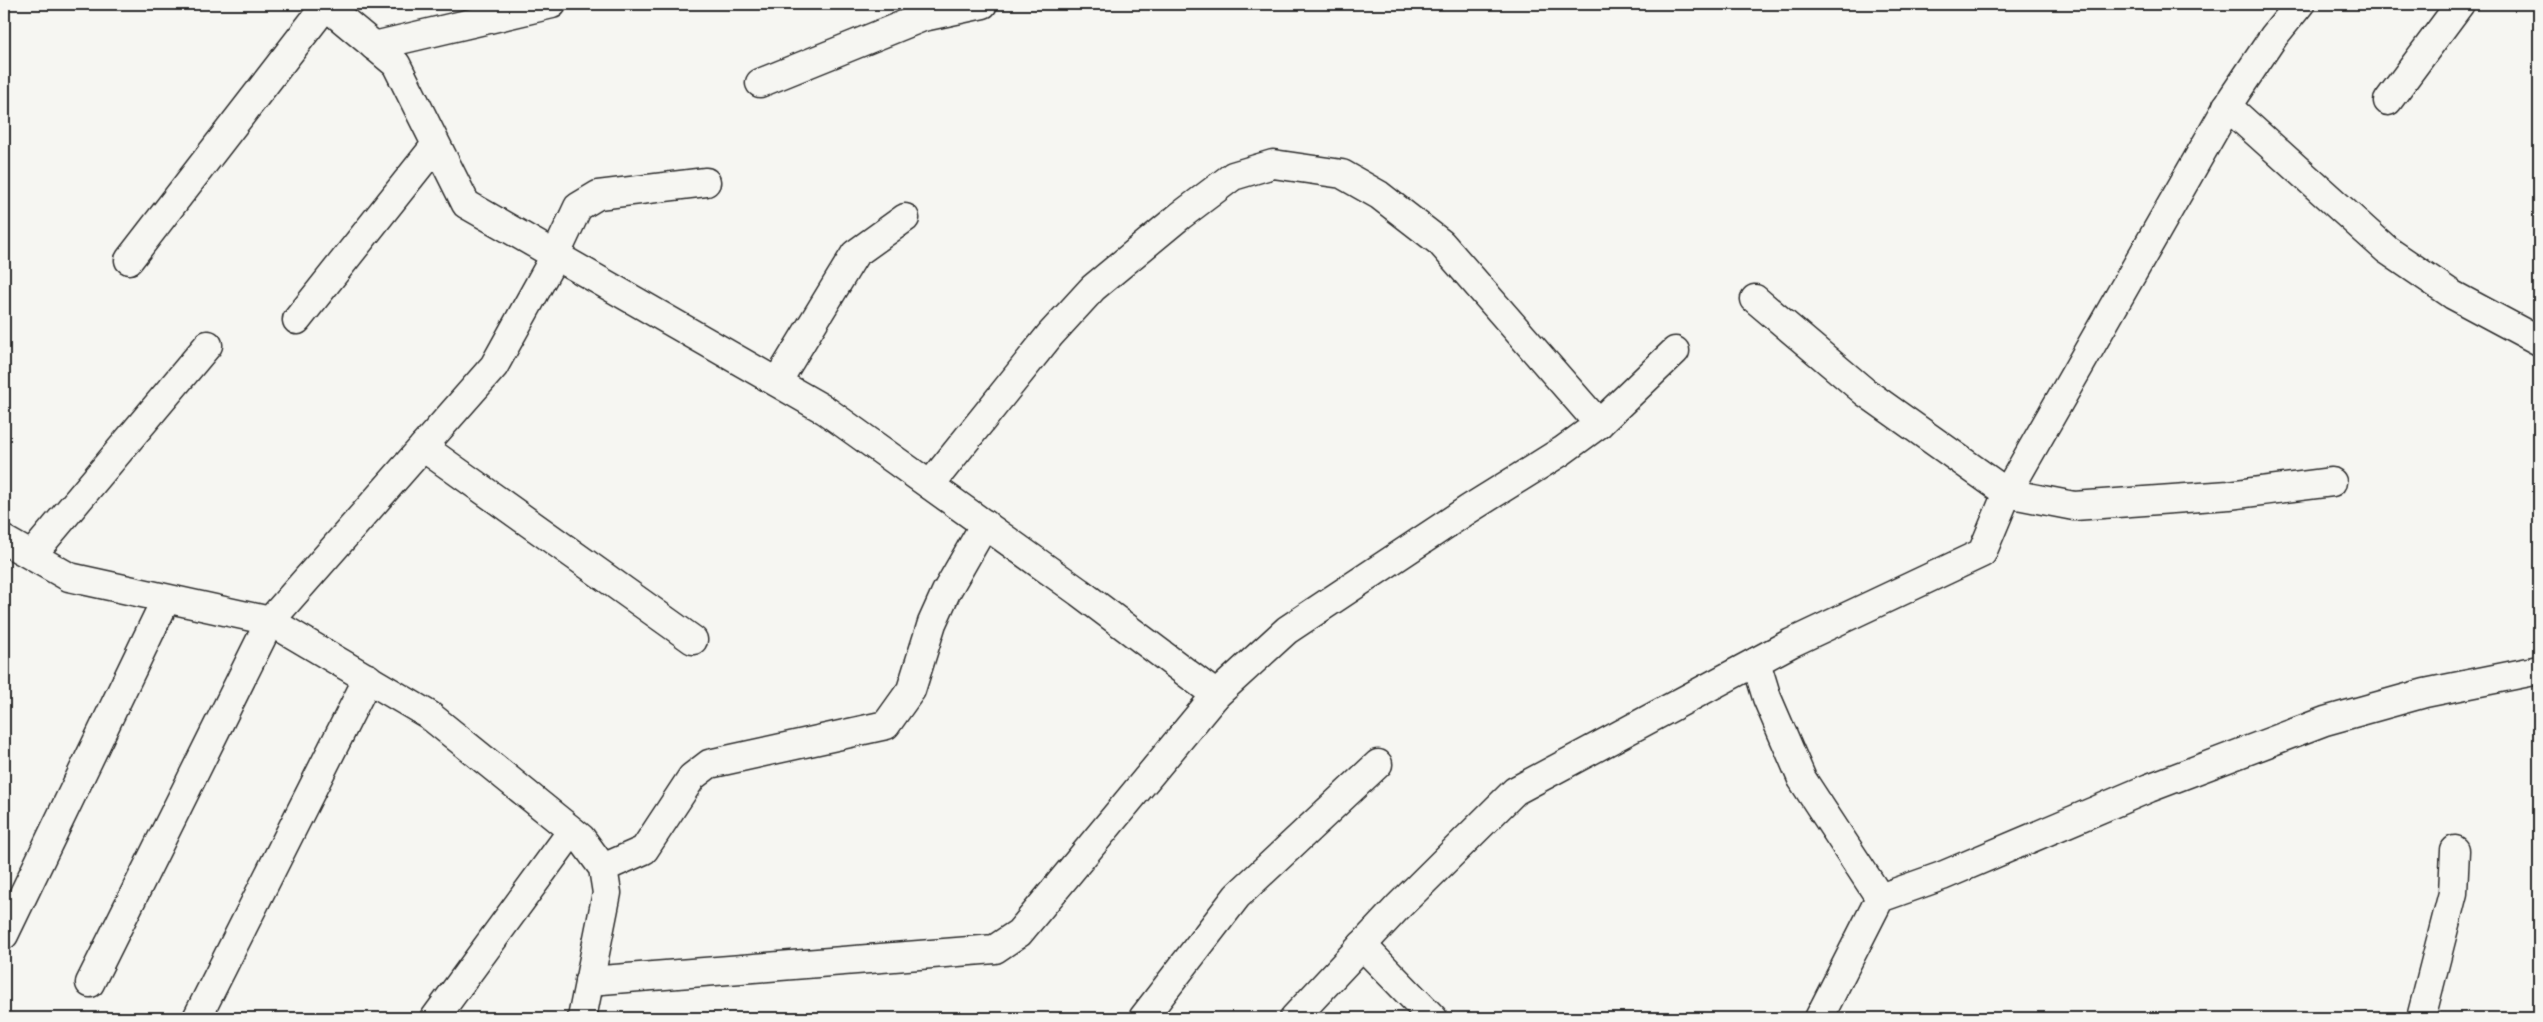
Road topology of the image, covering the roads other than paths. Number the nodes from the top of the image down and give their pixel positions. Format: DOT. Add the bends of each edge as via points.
graph roads {
  1 [pos="325,4"];
  2 [pos="551,4"];
  3 [pos="983,4"];
  4 [pos="2300,4"];
  5 [pos="2460,4"];
  6 [pos="920,11"];
  7 [pos="374,46"];
  8 [pos="760,83"];
  9 [pos="2388,101"];
  10 [pos="2227,106"];
  11 [pos="435,146"];
  12 [pos="706,182"];
  13 [pos="905,218"];
  14 [pos="555,256"];
  15 [pos="129,260"];
  16 [pos="1755,299"];
  17 [pos="297,320"];
  18 [pos="2539,341"];
  19 [pos="208,345"];
  20 [pos="1676,351"];
  21 [pos="777,382"];
  22 [pos="1598,424"];
  23 [pos="423,447"];
  24 [pos="2332,482"];
  25 [pos="930,485"];
  26 [pos="2004,502"];
  27 [pos="985,524"];
  28 [pos="4,540"];
  29 [pos="32,555"];
  30 [pos="166,598"];
  31 [pos="270,621"];
  32 [pos="693,640"];
  33 [pos="1756,662"];
  34 [pos="2539,670"];
  35 [pos="368,678"];
  36 [pos="1216,695"];
  37 [pos="1378,764"];
  38 [pos="572,831"];
  39 [pos="2455,850"];
  40 [pos="603,868"];
  41 [pos="1880,898"];
  42 [pos="4,935"];
  43 [pos="1362,945"];
  44 [pos="590,981"];
  45 [pos="90,984"];
  46 [pos="197,1018"];
  47 [pos="435,1018"];
  48 [pos="582,1018"];
  49 [pos="1143,1018"];
  50 [pos="1294,1018"];
  51 [pos="1433,1018"];
  52 [pos="1819,1018"];
  53 [pos="2421,1018"];
  1 -- 7 [label="street"];
  1 -- 15 [label="street"];
  2 -- 7 [label="street"];
  3 -- 6 [label="street"];
  4 -- 10 [label="street" via="2274,36"];
  5 -- 9 [label="street"];
  6 -- 8 [label="street"];
  7 -- 11 [label="street" via="396,64"];
  10 -- 18 [label="street" via="2387,250 2453,294"];
  10 -- 26 [label="street"];
  11 -- 14 [label="street" via="466,204"];
  11 -- 17 [label="street"];
  12 -- 14 [label="street" via="598,195 578,207"];
  13 -- 21 [label="street" via="855,254"];
  14 -- 21 [label="street"];
  14 -- 23 [label="street" via="494,366"];
  16 -- 26 [label="street" via="1865,392"];
  19 -- 29 [label="street"];
  20 -- 22 [label="street"];
  21 -- 25 [label="street" via="825,410"];
  22 -- 25 [label="street" via="1441,243 1379,195 1342,174 1273,164 1233,176 1093,288 1050,336"];
  22 -- 36 [label="street" via="1562,451 1288,630"];
  23 -- 31 [label="street"];
  23 -- 32 [label="street"];
  24 -- 26 [label="street" via="2229,495 2074,506"];
  25 -- 27 [label="street"];
  26 -- 33 [label="street" via="1982,553"];
  27 -- 36 [label="street"];
  27 -- 40 [label="street" via="932,623 911,690 886,725 709,764 692,777 644,850"];
  28 -- 29 [label="street"];
  29 -- 30 [label="street" via="69,577"];
  30 -- 31 [label="street"];
  30 -- 42 [label="street"];
  31 -- 35 [label="street"];
  31 -- 45 [label="street"];
  33 -- 41 [label="street" via="1767,698 1802,780"];
  33 -- 43 [label="street" via="1515,791"];
  34 -- 41 [label="street" via="2425,693 2325,721 2149,788 1942,876"];
  35 -- 38 [label="street" via="430,715"];
  35 -- 46 [label="street"];
  36 -- 44 [label="street" via="1019,933 995,949"];
  37 -- 49 [label="street" via="1237,896"];
  38 -- 40 [label="street"];
  38 -- 47 [label="street"];
  39 -- 53 [label="street" via="2453,893"];
  40 -- 44 [label="street" via="607,893"];
  41 -- 52 [label="street"];
  43 -- 50 [label="street"];
  43 -- 51 [label="street"];
  44 -- 48 [label="street"];
}
